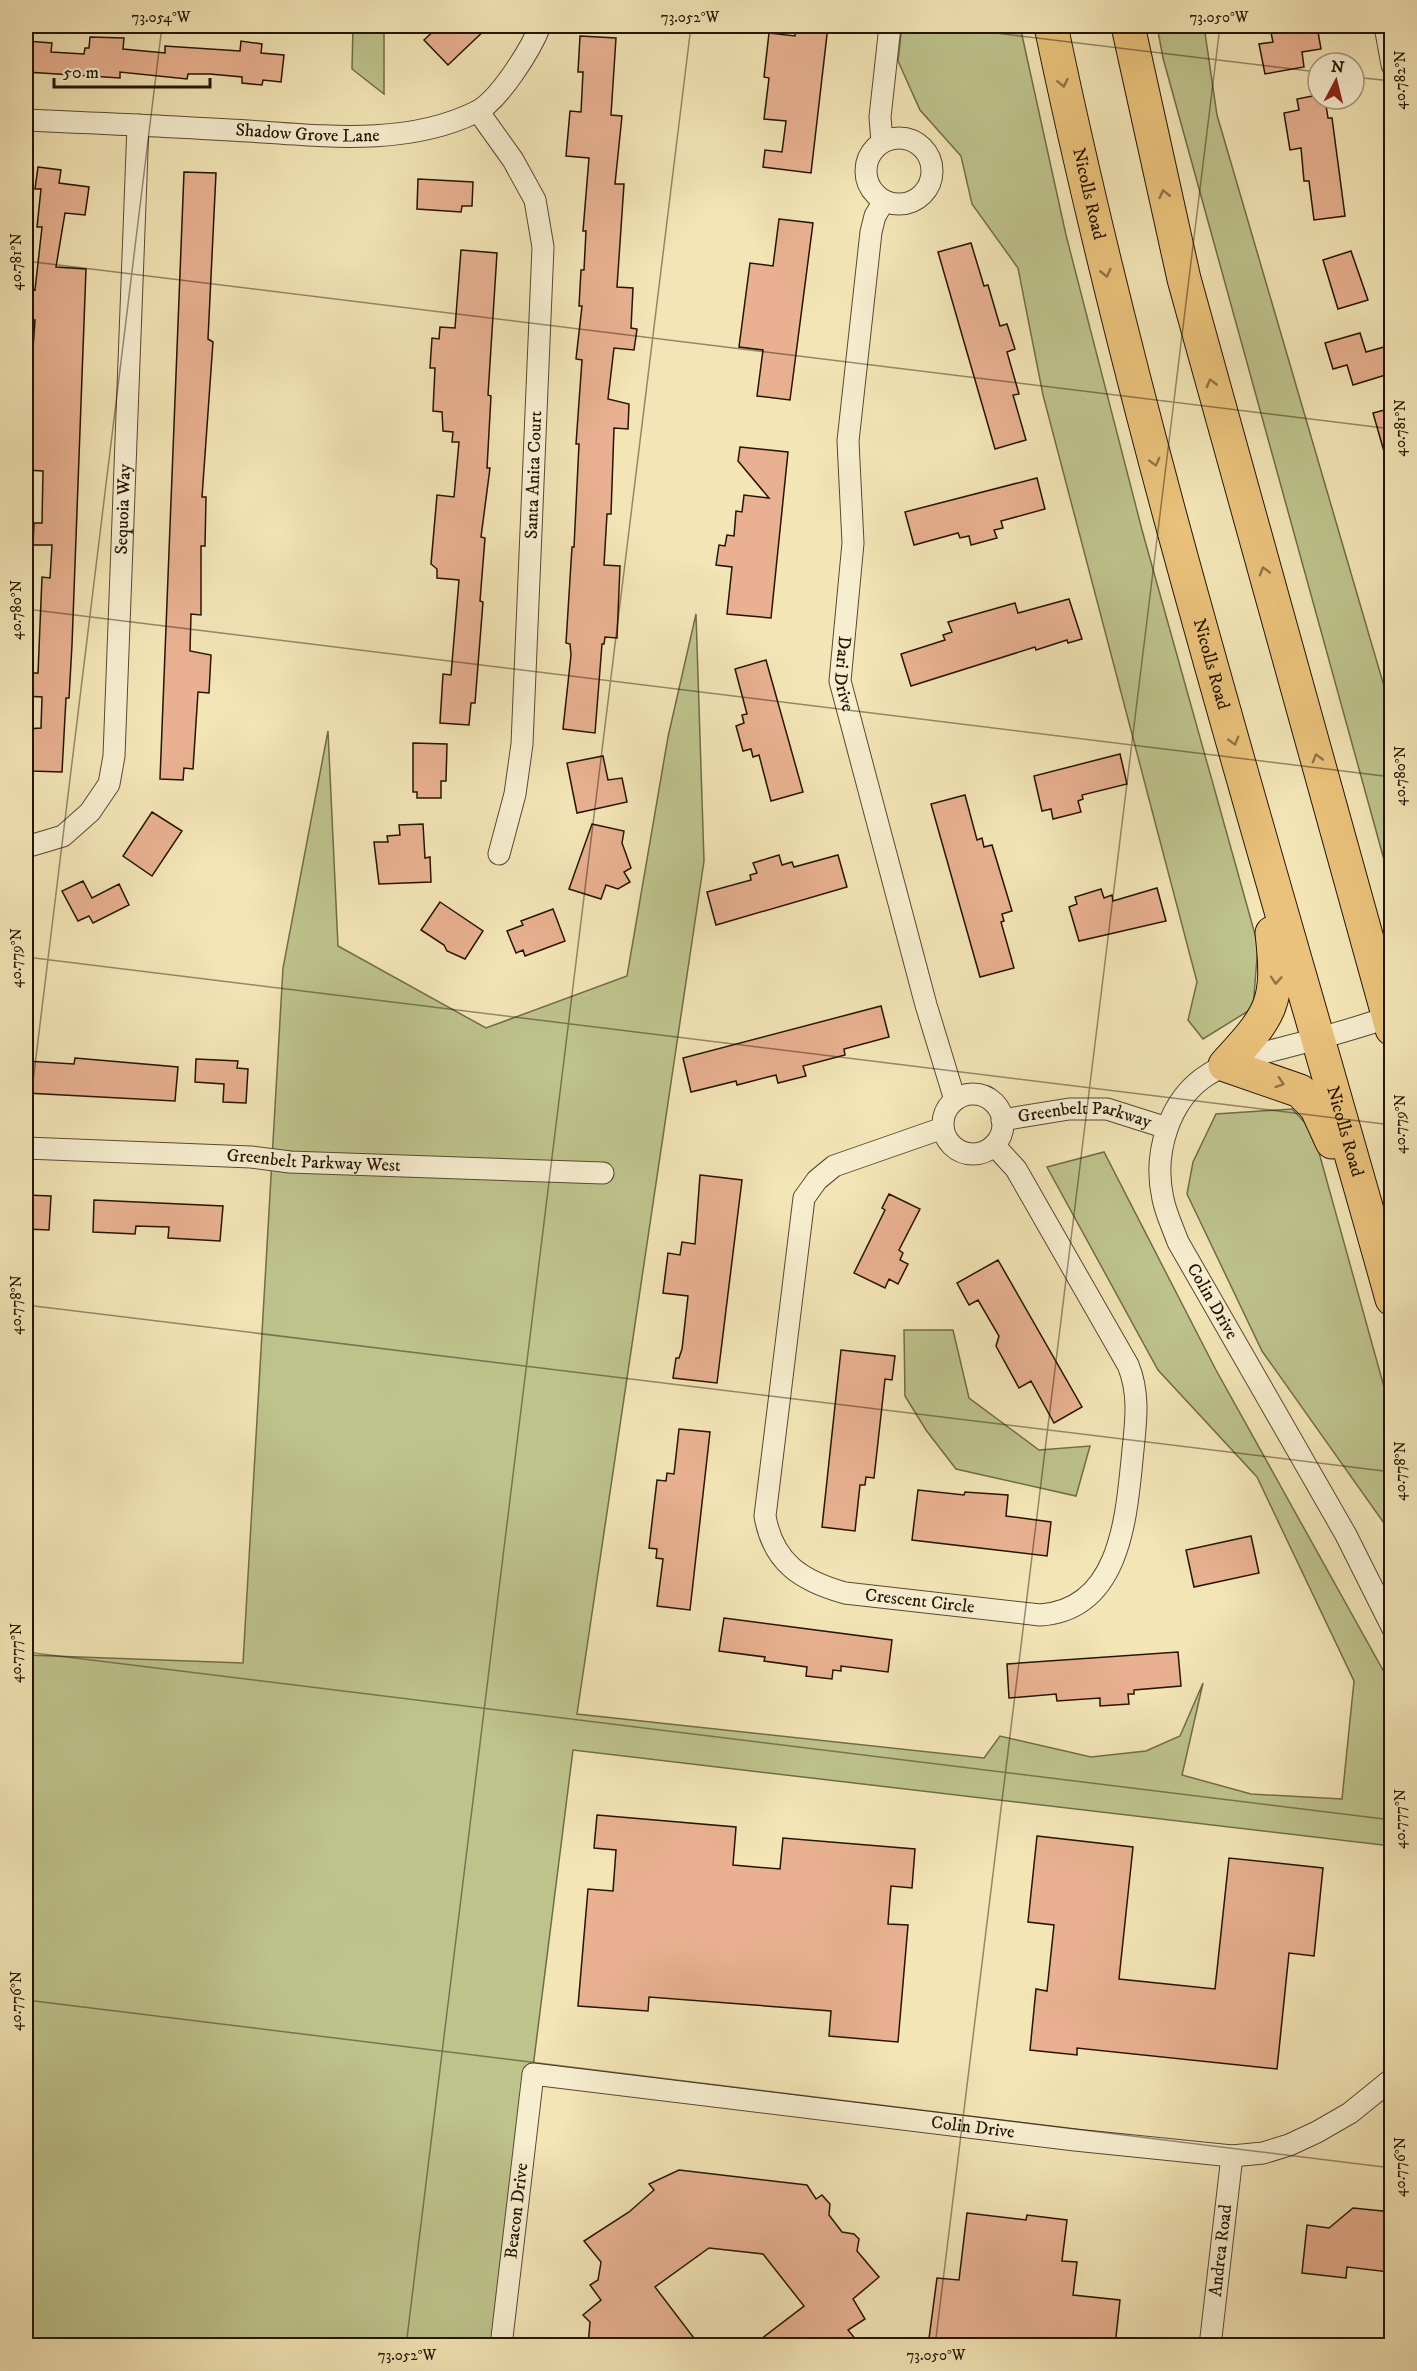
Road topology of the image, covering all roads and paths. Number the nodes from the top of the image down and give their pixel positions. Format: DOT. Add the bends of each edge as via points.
graph roads {
  1 [pos="540,26"];
  2 [pos="890,26"];
  3 [pos="1051,26"];
  4 [pos="1128,26"];
  5 [pos="1385,26"];
  6 [pos="1392,65"];
  7 [pos="478,111"];
  8 [pos="26,120"];
  9 [pos="138,125"];
  10 [pos="882,142"];
  11 [pos="884,201"];
  12 [pos="1328,798"];
  13 [pos="1262,839"];
  14 [pos="26,847"];
  15 [pos="499,854"];
  16 [pos="1392,940"];
  17 [pos="1391,1021"];
  18 [pos="1318,1038"];
  19 [pos="1225,1065"];
  20 [pos="955,1100"];
  21 [pos="1002,1120"];
  22 [pos="943,1128"];
  23 [pos="1167,1128"];
  24 [pos="994,1145"];
  25 [pos="26,1148"];
  26 [pos="603,1173"];
  27 [pos="1366,1207"];
  28 [pos="1392,1299"];
  29 [pos="1392,1627"];
  30 [pos="533,2074"];
  31 [pos="1392,2079"];
  32 [pos="1232,2156"];
  33 [pos="501,2346"];
  34 [pos="1210,2346"];
  1 -- 7 [label="street, Shadow Grove Lane" via="520,67"];
  2 -- 10 [label="street" via="880,117"];
  3 -- 13 [label="highway, Nicolls Road, one-way" via="1109,286"];
  12 -- 4 [label="highway, one-way" via="1184,279"];
  5 -- 6 [label="street"];
  7 -- 9 [label="street, Shadow Grove Lane" via="428,130 386,135"];
  7 -- 15 [label="street, Santa Anita Court" via="536,200 543,247 522,744 515,794"];
  8 -- 9 [label="street, Shadow Grove Lane"];
  9 -- 14 [label="street, Sequoia Way" via="114,756 109,784 90,812 63,836"];
  10 -- 11 [label="street" via="869,155 865,172 870,190"];
  10 -- 11 [label="street" via="900,138 917,143 929,157 932,175 926,192 911,203"];
  11 -- 20 [label="street, Dari Drive" via="871,232 848,441 854,543 840,681"];
  12 -- 16 [label="highway" via="1378,919"];
  12 -- 17 [label="highway"];
  13 -- 18 [label="highway, Nicolls Road"];
  13 -- 19 [label="highway, one-way" via="1276,987 1264,1020"];
  17 -- 18 [label="street"];
  18 -- 19 [label="street, Colin Drive"];
  18 -- 27 [label="highway, Nicolls Road"];
  19 -- 23 [label="street, Colin Drive" via="1196,1082"];
  19 -- 27 [label="highway, one-way" via="1291,1086 1316,1107"];
  20 -- 21 [label="street" via="969,1095 984,1097 996,1106"];
  20 -- 22 [label="street" via="946,1110"];
  21 -- 23 [label="street, Greenbelt Parkway" via="1069,1108 1107,1109"];
  21 -- 24 [label="street" via="1001,1134"];
  22 -- 24 [label="street" via="951,1144 962,1152 982,1152"];
  22 -- 24 [label="street, Crescent Circle" via="834,1166 804,1198 765,1516 776,1550 789,1566 814,1584 845,1593 1054,1614 1071,1609 1096,1588 1114,1561 1127,1508 1137,1402 1135,1383 1016,1169"];
  23 -- 29 [label="street, Colin Drive" via="1160,1180 1178,1242 1346,1535"];
  25 -- 26 [label="street, Greenbelt Parkway West"];
  27 -- 28 [label="highway, Nicolls Road"];
  30 -- 32 [label="street, Colin Drive"];
  30 -- 33 [label="street, Beacon Drive"];
  31 -- 32 [label="street, Colin Drive" via="1350,2113 1317,2132 1263,2153"];
  32 -- 34 [label="street, Andrea Road"];
}
